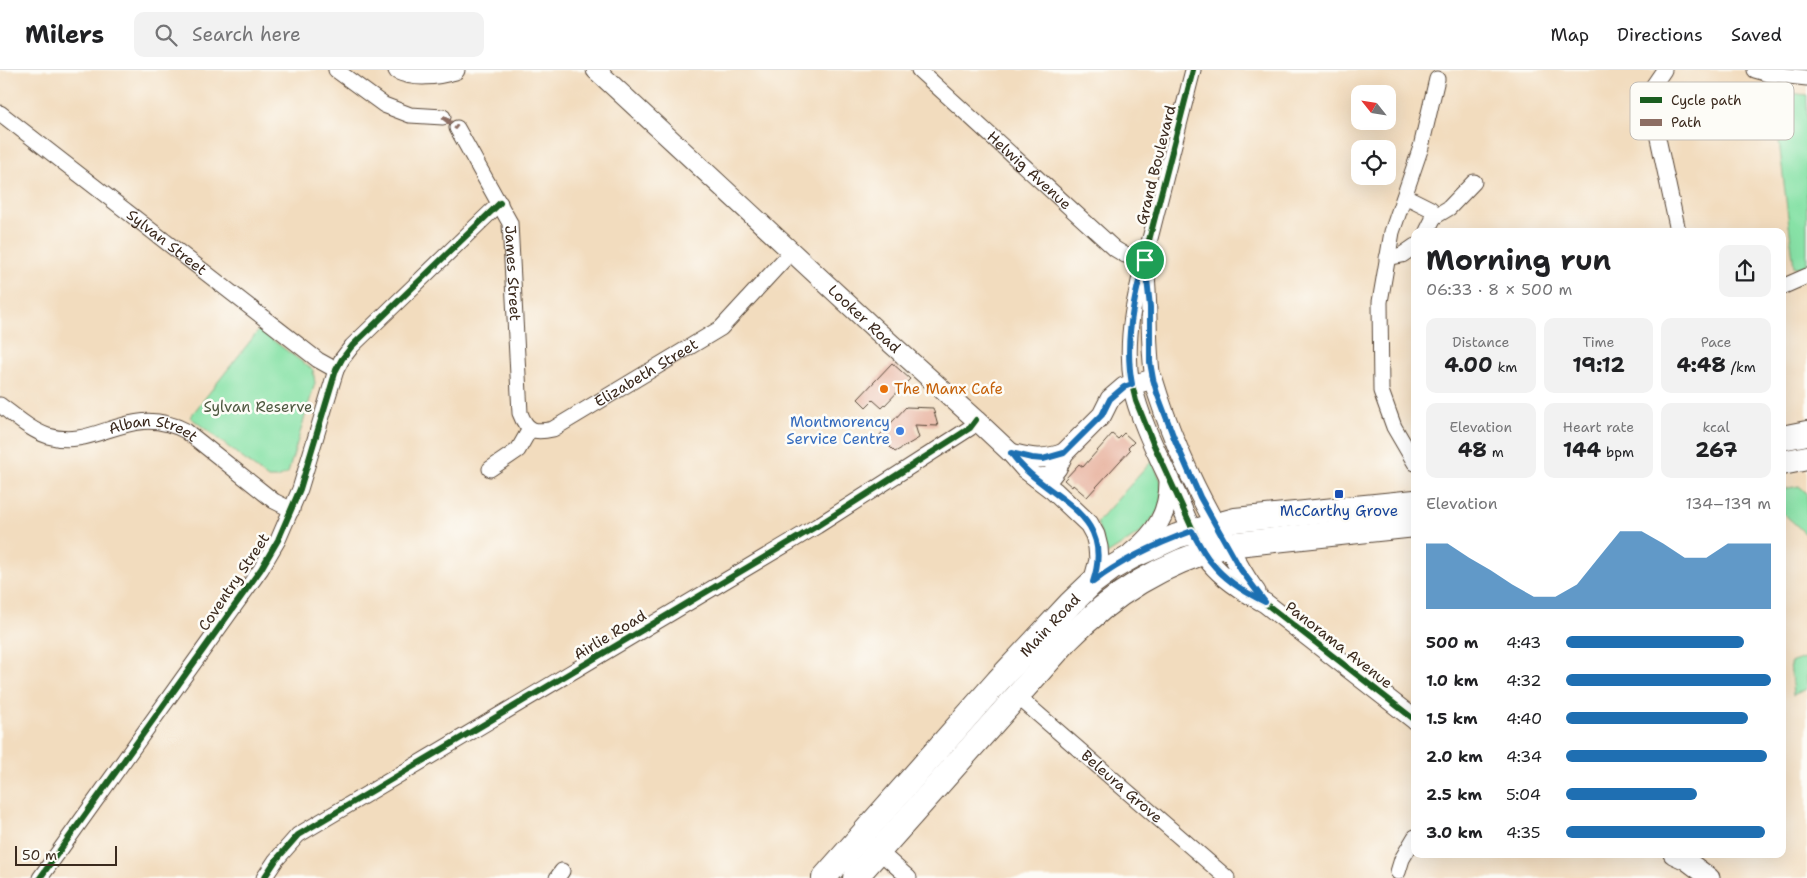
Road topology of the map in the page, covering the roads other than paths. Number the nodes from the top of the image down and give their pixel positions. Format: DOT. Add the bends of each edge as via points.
graph roads {
  1 [pos="336,70"];
  2 [pos="398,70"];
  3 [pos="455,70"];
  4 [pos="919,70"];
  5 [pos="1193,70"];
  6 [pos="1664,70"];
  7 [pos="1755,70"];
  8 [pos="605,73"];
  9 [pos="1807,78"];
  10 [pos="1437,79"];
  11 [pos="1656,82"];
  12 [pos="0,113"];
  13 [pos="443,117"];
  14 [pos="457,128"];
  15 [pos="1658,140"];
  16 [pos="1474,182"];
  17 [pos="1405,196"];
  18 [pos="500,203"];
  19 [pos="1434,217"];
  20 [pos="1429,228"];
  21 [pos="1677,228"];
  22 [pos="1411,249"];
  23 [pos="792,251"];
  24 [pos="1387,258"];
  25 [pos="1145,260"];
  26 [pos="1807,276"];
  27 [pos="1786,285"];
  28 [pos="336,370"];
  29 [pos="1155,386"];
  30 [pos="1134,393"];
  31 [pos="0,405"];
  32 [pos="976,420"];
  33 [pos="530,429"];
  34 [pos="1807,433"];
  35 [pos="1786,437"];
  36 [pos="1011,453"];
  37 [pos="1064,453"];
  38 [pos="1411,457"];
  39 [pos="1807,458"];
  40 [pos="1786,462"];
  41 [pos="490,469"];
  42 [pos="1037,478"];
  43 [pos="1169,480"];
  44 [pos="1411,502"];
  45 [pos="292,510"];
  46 [pos="1215,525"];
  47 [pos="1411,525"];
  48 [pos="1198,542"];
  49 [pos="1228,545"];
  50 [pos="1112,568"];
  51 [pos="1093,582"];
  52 [pos="1265,602"];
  53 [pos="1016,695"];
  54 [pos="1411,717"];
  55 [pos="1411,843"];
  56 [pos="870,844"];
  57 [pos="1682,858"];
  58 [pos="1398,872"];
  59 [pos="40,878"];
  60 [pos="264,878"];
  61 [pos="824,878"];
  62 [pos="855,878"];
  63 [pos="909,878"];
  64 [pos="1227,878"];
  65 [pos="1710,878"];
  1 -- 13 [label="street" via="384,105 410,115"];
  2 -- 3 [label="street" via="431,75"];
  4 -- 25 [label="street, Helwig Avenue" via="1115,249 1125,256"];
  5 -- 25 [label="street, Grand Boulevard"];
  6 -- 11 [label="street"];
  7 -- 9 [label="street"];
  8 -- 23 [label="street, Looker Road"];
  10 -- 17 [label="street" via="1421,147"];
  12 -- 28 [label="street, Sylvan Street" via="318,360"];
  14 -- 18 [label="street, James Street"];
  15 -- 21 [label="street"];
  16 -- 19 [label="street" via="1449,208"];
  17 -- 19 [label="street" via="1431,209"];
  17 -- 24 [label="street"];
  18 -- 28 [label="street, Coventry Street" via="352,346"];
  18 -- 33 [label="street, James Street" via="511,228 520,413"];
  19 -- 20 [label="street"];
  22 -- 24 [label="street" via="1402,255"];
  23 -- 32 [label="street, Looker Road"];
  23 -- 33 [label="street, Elizabeth Street" via="721,328 554,430 539,432"];
  24 -- 38 [label="street" via="1380,302 1381,392 1394,427"];
  25 -- 29 [label="street, Grand Boulevard" via="1150,307 1150,362"];
  25 -- 30 [label="street, Grand Boulevard" via="1130,329 1129,372"];
  26 -- 27 [label="street"];
  28 -- 45 [label="street, Coventry Street"];
  29 -- 30 [label="street"];
  29 -- 46 [label="street, Grand Boulevard" via="1196,490"];
  30 -- 37 [label="street" via="1102,415"];
  30 -- 43 [label="street, Grand Boulevard"];
  31 -- 45 [label="street, Alban Street" via="31,428 58,438 78,438 138,421 178,427 274,501"];
  32 -- 36 [label="street, Looker Road"];
  32 -- 60 [label="street, Airlie Road" via="954,439 817,526 298,835"];
  33 -- 41 [label="street" via="518,450"];
  34 -- 35 [label="main road"];
  36 -- 37 [label="street" via="1043,459"];
  36 -- 42 [label="street, Looker Road"];
  37 -- 42 [label="street" via="1050,477"];
  39 -- 40 [label="main road"];
  42 -- 51 [label="street, Looker Road" via="1083,518 1095,535 1099,560"];
  43 -- 48 [label="street, Grand Boulevard"];
  43 -- 50 [label="street" via="1167,504 1159,524"];
  44 -- 46 [label="main road, Main Road" via="1266,516"];
  45 -- 59 [label="street, Coventry Street" via="261,569"];
  46 -- 48 [label="main road, Main Road"];
  46 -- 49 [label="street, Panorama Avenue"];
  47 -- 49 [label="main road, Main Road"];
  48 -- 49 [label="main road, Main Road"];
  48 -- 50 [label="main road, Main Road" via="1144,550"];
  48 -- 52 [label="street, Panorama Avenue" via="1221,573"];
  48 -- 53 [label="main road, Main Road" via="1116,596 1082,625"];
  49 -- 52 [label="street, Panorama Avenue" via="1247,581"];
  50 -- 51 [label="main road, Main Road"];
  51 -- 56 [label="main road, Main Road" via="998,681"];
  52 -- 54 [label="street, Panorama Avenue"];
  53 -- 56 [label="main road, Main Road"];
  53 -- 64 [label="street, Beleura Grove"];
  55 -- 58 [label="street"];
  56 -- 61 [label="main road, Main Road"];
  56 -- 62 [label="main road, Main Road"];
  56 -- 63 [label="street"];
  57 -- 65 [label="street"];
}
